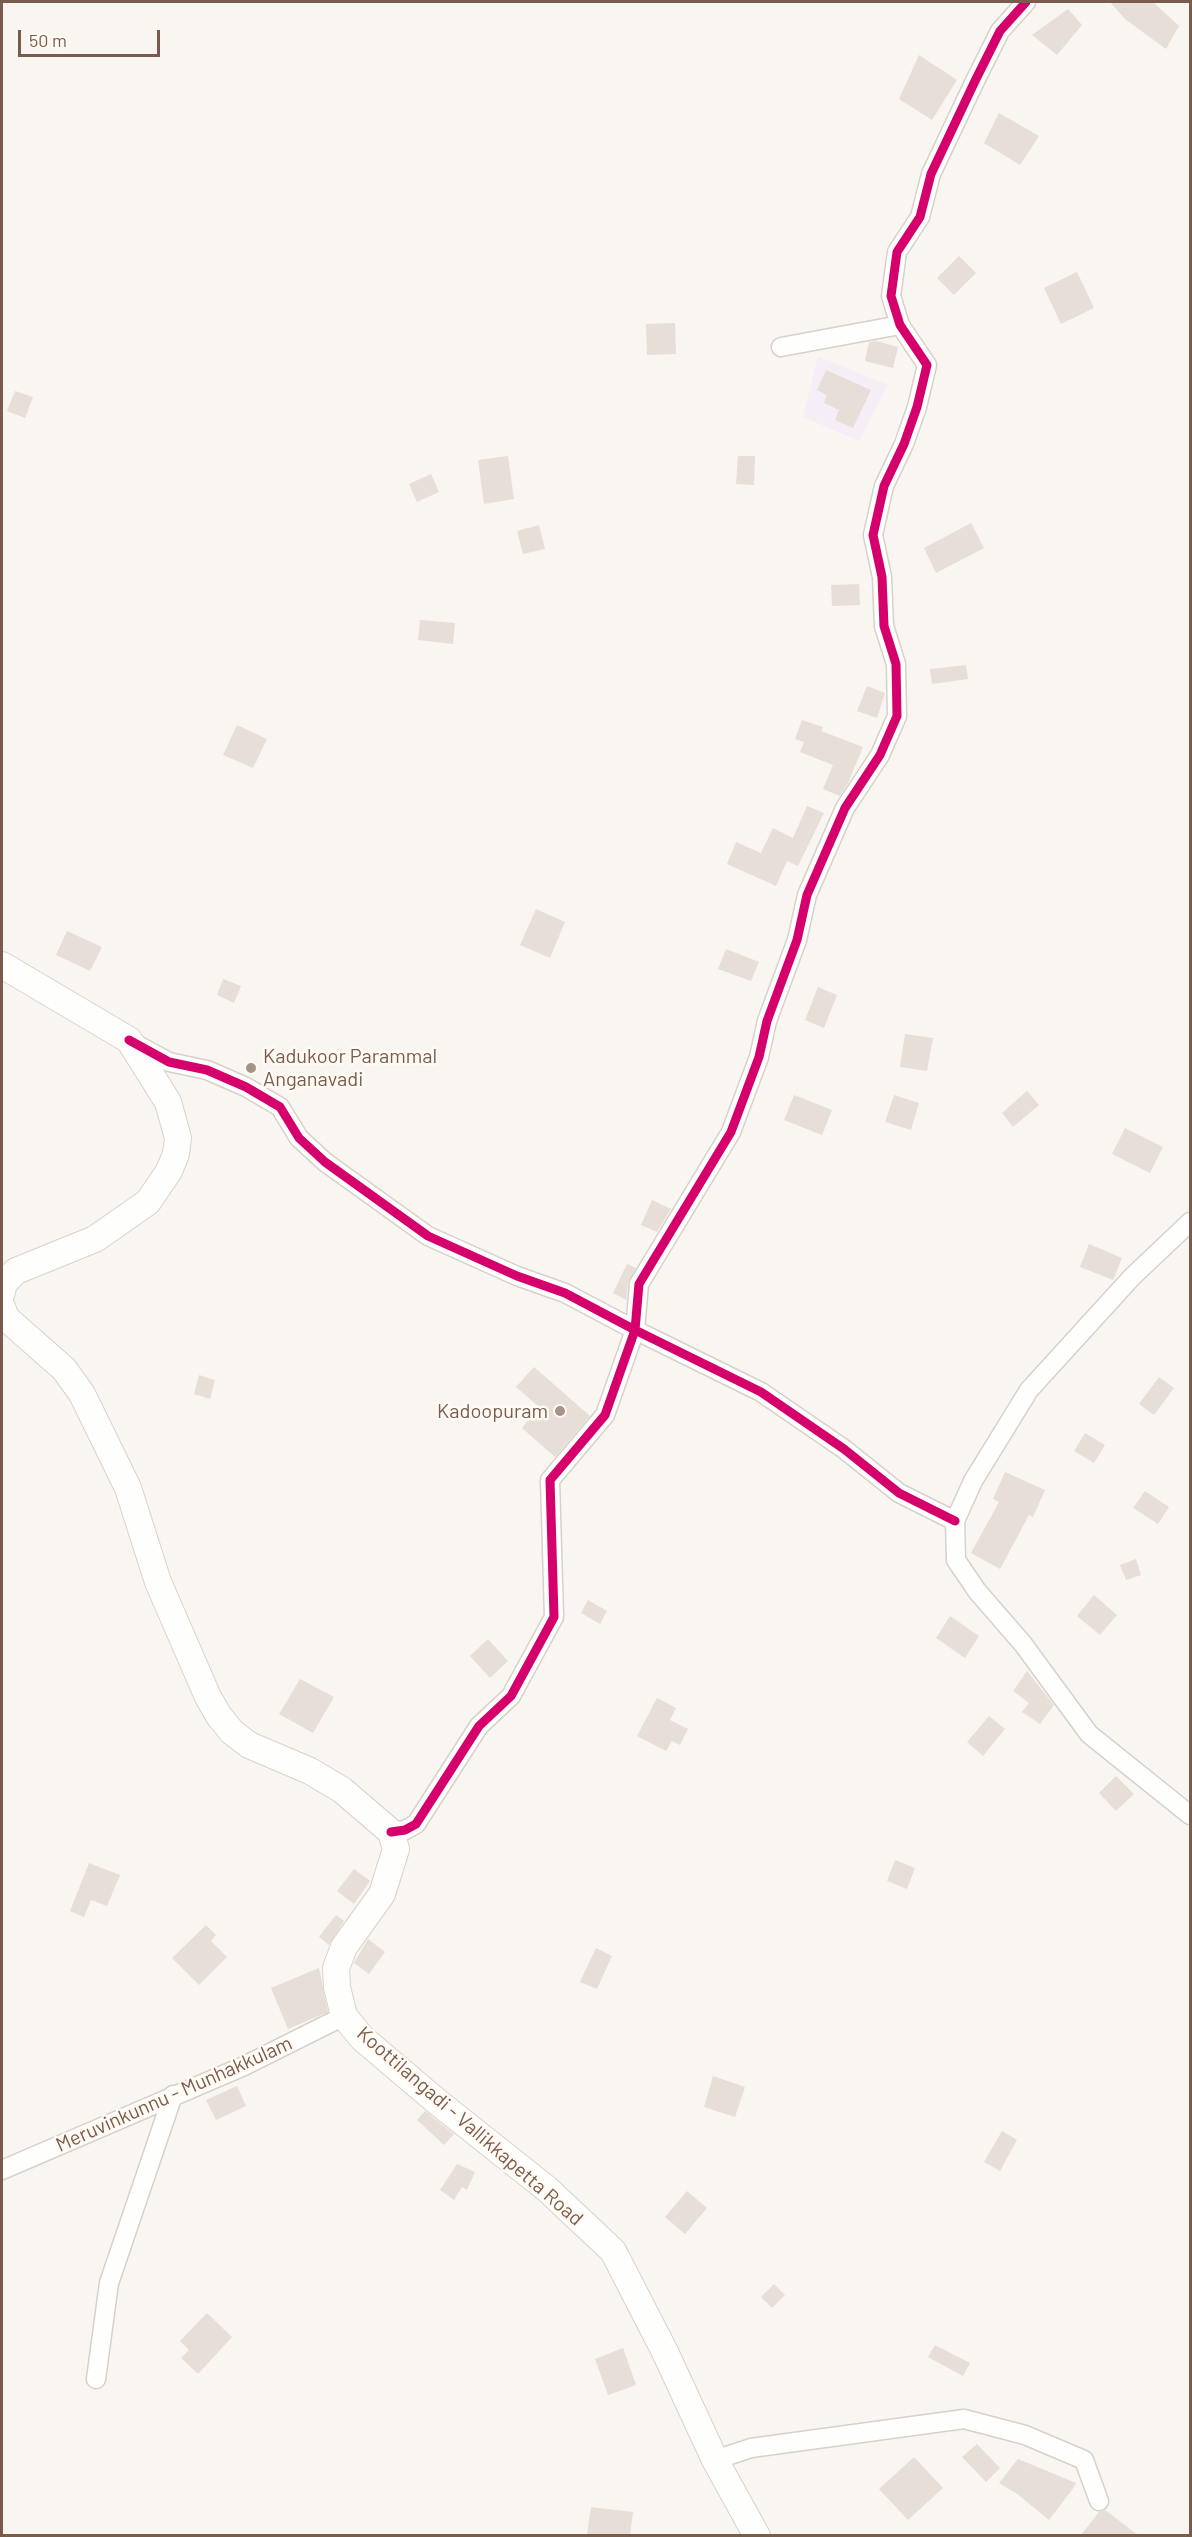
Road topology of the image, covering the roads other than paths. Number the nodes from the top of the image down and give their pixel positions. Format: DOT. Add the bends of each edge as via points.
graph roads {
  1 [pos="1026,2"];
  2 [pos="900,325"];
  3 [pos="781,346"];
  4 [pos="2,965"];
  5 [pos="129,1040"];
  6 [pos="1191,1221"];
  7 [pos="2,1292"];
  8 [pos="2,1307"];
  9 [pos="635,1330"];
  10 [pos="955,1521"];
  11 [pos="1191,1815"];
  12 [pos="391,1832"];
  13 [pos="344,2016"];
  14 [pos="173,2095"];
  15 [pos="2,2170"];
  16 [pos="96,2379"];
  17 [pos="715,2460"];
  18 [pos="1099,2501"];
  19 [pos="756,2535"];
  1 -- 2 [label="street" via="1000,31 930,174 920,217 897,252 891,296"];
  2 -- 3 [label="street"];
  2 -- 9 [label="street" via="927,365 904,444 884,486 873,535 882,577 884,626 896,664 897,716 880,755 845,808 807,895 797,940 731,1132 639,1284"];
  4 -- 5 [label="main road"];
  5 -- 7 [label="main road" via="168,1102 178,1138 169,1171 148,1202 108,1233 16,1271 4,1283"];
  5 -- 9 [label="street" via="169,1062 207,1070 246,1087 280,1107 299,1138 325,1162 428,1236 566,1293"];
  6 -- 10 [label="street" via="1132,1277 1029,1390 973,1481"];
  8 -- 12 [label="main road" via="6,1318 64,1369 82,1394 128,1488 158,1582 219,1716 249,1745 310,1771 342,1790"];
  9 -- 10 [label="street" via="761,1392 844,1449 899,1493"];
  9 -- 12 [label="street" via="605,1415 550,1480 554,1617 510,1696 479,1726 416,1824"];
  10 -- 11 [label="street" via="956,1560 1089,1734"];
  12 -- 13 [label="main road, Koottilangadi - Vallikkapetta Road" via="396,1849 386,1883 336,1968"];
  13 -- 14 [label="street, Meruvinkunnu - Munhakkulam" via="244,2066"];
  13 -- 17 [label="main road, Koottilangadi - Vallikkapetta Road" via="363,2038 547,2189 613,2251"];
  14 -- 15 [label="street, Meruvinkunnu - Munhakkulam"];
  14 -- 16 [label="street" via="110,2283"];
  17 -- 18 [label="street" via="751,2448 964,2419 1025,2435 1084,2460"];
  17 -- 19 [label="main road, Koottilangadi - Vallikkapetta Road"];
}
